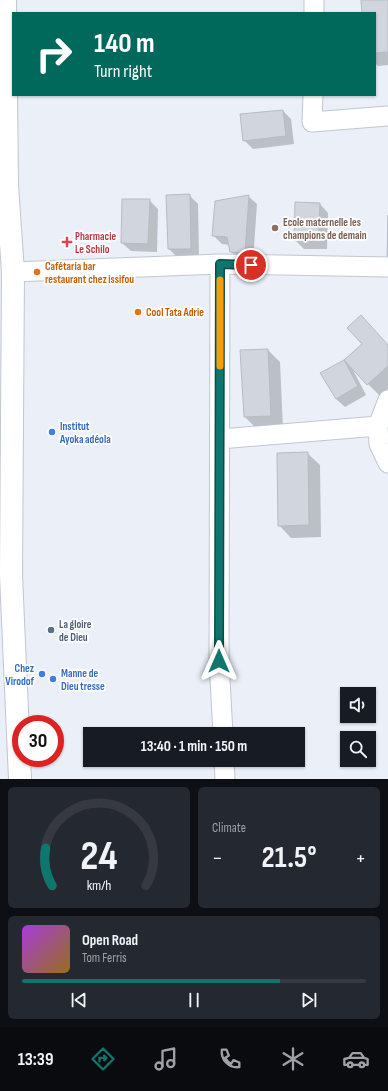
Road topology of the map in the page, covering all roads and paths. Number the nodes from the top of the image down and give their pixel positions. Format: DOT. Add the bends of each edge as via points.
graph roads {
  1 [pos="4,0"];
  2 [pos="314,0"];
  3 [pos="314,12"];
  4 [pos="2,75"];
  5 [pos="313,96"];
  6 [pos="388,116"];
  7 [pos="4,185"];
  8 [pos="5,223"];
  9 [pos="220,264"];
  10 [pos="388,267"];
  11 [pos="13,272"];
  12 [pos="388,400"];
  13 [pos="378,426"];
  14 [pos="220,439"];
  15 [pos="388,462"];
  16 [pos="6,578"];
  17 [pos="223,727"];
  18 [pos="224,767"];
  19 [pos="20,779"];
  20 [pos="225,779"];
  1 -- 4 [label="main road"];
  2 -- 3 [label="street"];
  4 -- 7 [label="main road"];
  5 -- 6 [label="street" via="312,122"];
  7 -- 8 [label="main road"];
  8 -- 11 [label="main road"];
  9 -- 10 [label="street"];
  9 -- 11 [label="street"];
  9 -- 14 [label="street"];
  11 -- 16 [label="main road"];
  12 -- 13 [label="street"];
  13 -- 14 [label="street"];
  13 -- 15 [label="street" via="378,444"];
  14 -- 17 [label="street" via="219,661"];
  16 -- 19 [label="main road" via="18,702"];
  18 -- 20 [label="street"];
}
